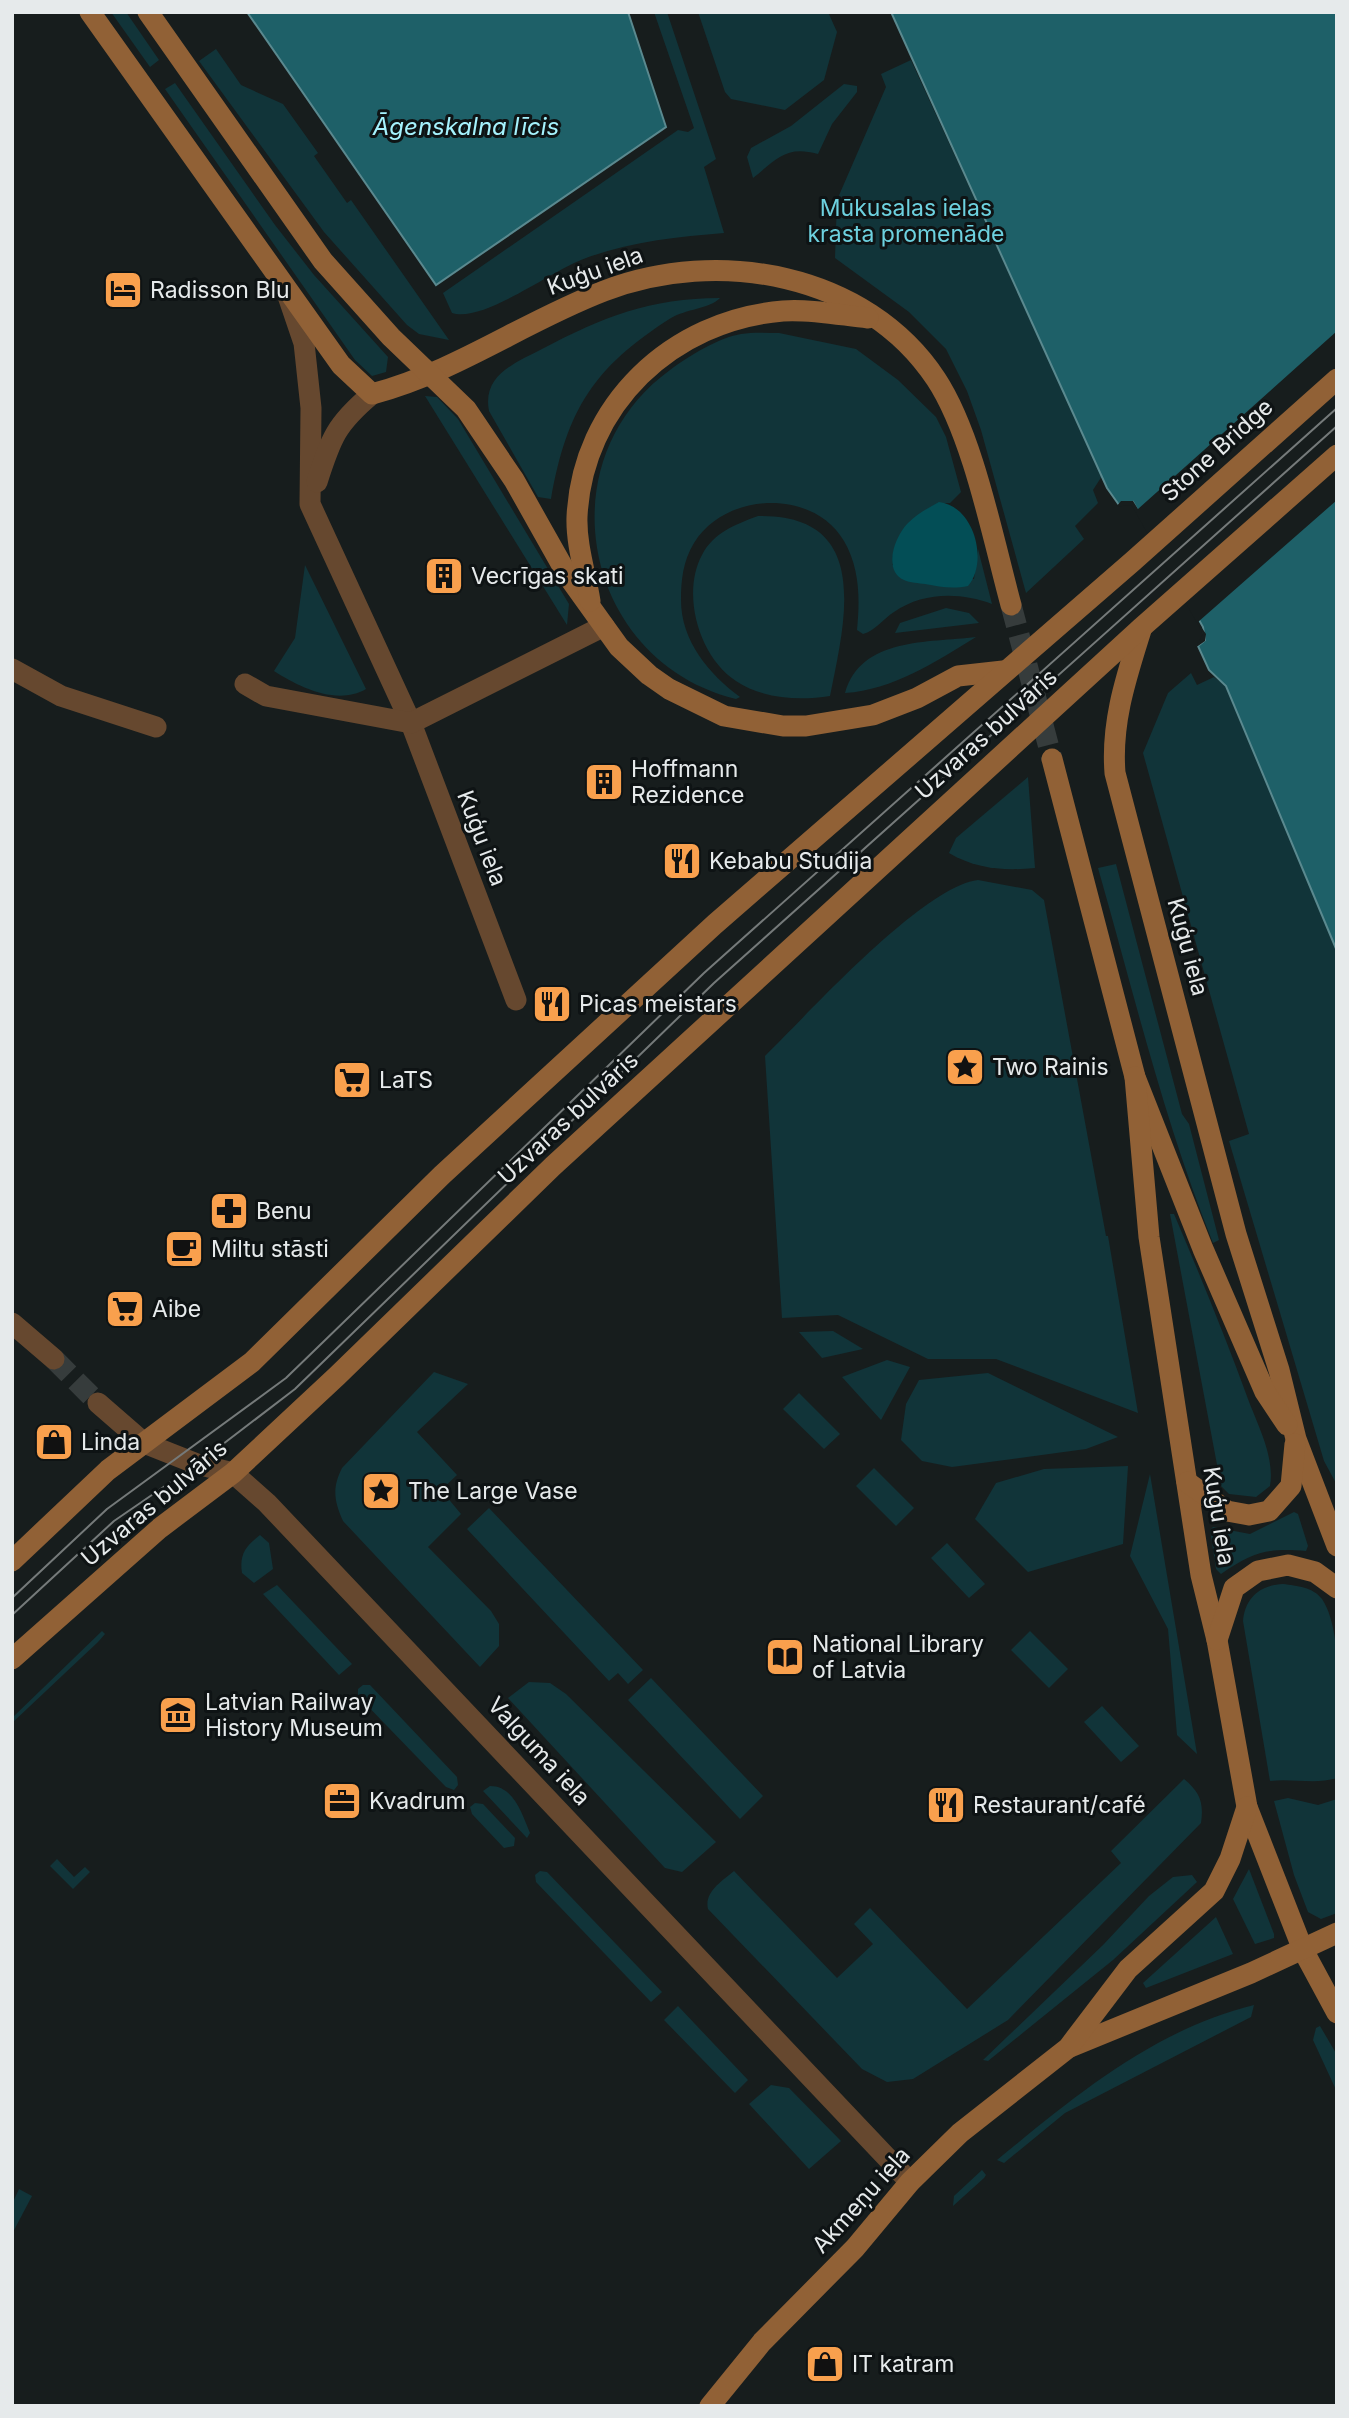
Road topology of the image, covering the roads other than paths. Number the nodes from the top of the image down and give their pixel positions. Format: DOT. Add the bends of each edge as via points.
graph roads {
  1 [pos="90,12"];
  2 [pos="148,12"];
  3 [pos="285,288"];
  4 [pos="877,319"];
  5 [pos="431,376"];
  6 [pos="1337,379"];
  7 [pos="372,394"];
  8 [pos="1337,455"];
  9 [pos="310,504"];
  10 [pos="1132,562"];
  11 [pos="591,603"];
  12 [pos="1011,605"];
  13 [pos="604,626"];
  14 [pos="1141,628"];
  15 [pos="12,669"];
  16 [pos="1003,670"];
  17 [pos="245,684"];
  18 [pos="411,723"];
  19 [pos="156,727"];
  20 [pos="1052,759"];
  21 [pos="516,1000"];
  22 [pos="1135,1077"];
  23 [pos="12,1323"];
  24 [pos="54,1359"];
  25 [pos="98,1403"];
  26 [pos="1296,1439"];
  27 [pos="144,1443"];
  28 [pos="233,1473"];
  29 [pos="1187,1482"];
  30 [pos="1337,1546"];
  31 [pos="12,1561"];
  32 [pos="1337,1588"];
  33 [pos="1217,1640"];
  34 [pos="12,1659"];
  35 [pos="1247,1807"];
  36 [pos="1337,1933"];
  37 [pos="1303,1950"];
  38 [pos="1337,2013"];
  39 [pos="1068,2048"];
  40 [pos="910,2182"];
  41 [pos="710,2406"];
  1 -- 3 [label="main road, Kuģu iela"];
  2 -- 5 [label="main road" via="323,261"];
  3 -- 7 [label="main road, Kuģu iela" via="341,365"];
  3 -- 9 [label="street, Kuģu iela" via="304,343 311,408"];
  4 -- 5 [label="main road, Kuģu iela" via="822,290 780,277 738,270 683,271 604,290"];
  4 -- 11 [label="main road" via="783,311 755,316 688,339 631,382 604,421 583,479 577,519"];
  4 -- 12 [label="main road, Kuģu iela" via="903,338 948,399"];
  5 -- 7 [label="main road, Kuģu iela"];
  5 -- 11 [label="main road" via="466,409 514,480 568,576"];
  6 -- 10 [label="main road, Stone Bridge"];
  7 -- 9 [label="street, Kuģu iela" via="333,434"];
  8 -- 14 [label="main road, Uzvaras bulvāris"];
  9 -- 18 [label="street, Kuģu iela"];
  10 -- 16 [label="main road, Uzvaras bulvāris"];
  11 -- 13 [label="main road"];
  13 -- 16 [label="main road" via="619,647 669,689 724,716 783,726 873,715 958,676"];
  13 -- 18 [label="street"];
  14 -- 26 [label="main road, Kuģu iela" via="1120,697 1113,747 1115,773 1236,1234"];
  14 -- 28 [label="main road, Uzvaras bulvāris" via="563,1157"];
  15 -- 19 [label="street" via="61,696"];
  16 -- 27 [label="main road, Uzvaras bulvāris" via="695,942 442,1175 251,1362"];
  17 -- 18 [label="street" via="266,696"];
  18 -- 21 [label="street, Kuģu iela"];
  20 -- 22 [label="main road, Kuģu iela"];
  22 -- 26 [label="main road, Kuģu iela" via="1265,1392"];
  22 -- 29 [label="main road, Kuģu iela" via="1149,1237"];
  23 -- 24 [label="street"];
  25 -- 27 [label="street, Valguma iela"];
  26 -- 29 [label="main road" via="1291,1486 1269,1511 1249,1515 1227,1511"];
  26 -- 30 [label="main road, Kuģu iela"];
  27 -- 28 [label="street, Valguma iela"];
  27 -- 31 [label="main road, Uzvaras bulvāris" via="108,1470"];
  28 -- 34 [label="main road, Uzvaras bulvāris" via="160,1528"];
  28 -- 40 [label="street, Valguma iela" via="295,1530"];
  29 -- 33 [label="main road, Kuģu iela" via="1201,1575"];
  32 -- 33 [label="main road" via="1315,1572 1288,1566 1258,1571 1234,1588"];
  33 -- 35 [label="main road, Kuģu iela"];
  35 -- 37 [label="main road, Kuģu iela"];
  35 -- 39 [label="main road, Akmeņu iela" via="1214,1891 1128,1969"];
  36 -- 37 [label="main road, Akmeņu iela"];
  37 -- 38 [label="main road, Kuģu iela"];
  37 -- 39 [label="main road, Akmeņu iela"];
  39 -- 40 [label="main road, Akmeņu iela" via="960,2133"];
  40 -- 41 [label="main road, Akmeņu iela" via="855,2248 762,2342"];
}
